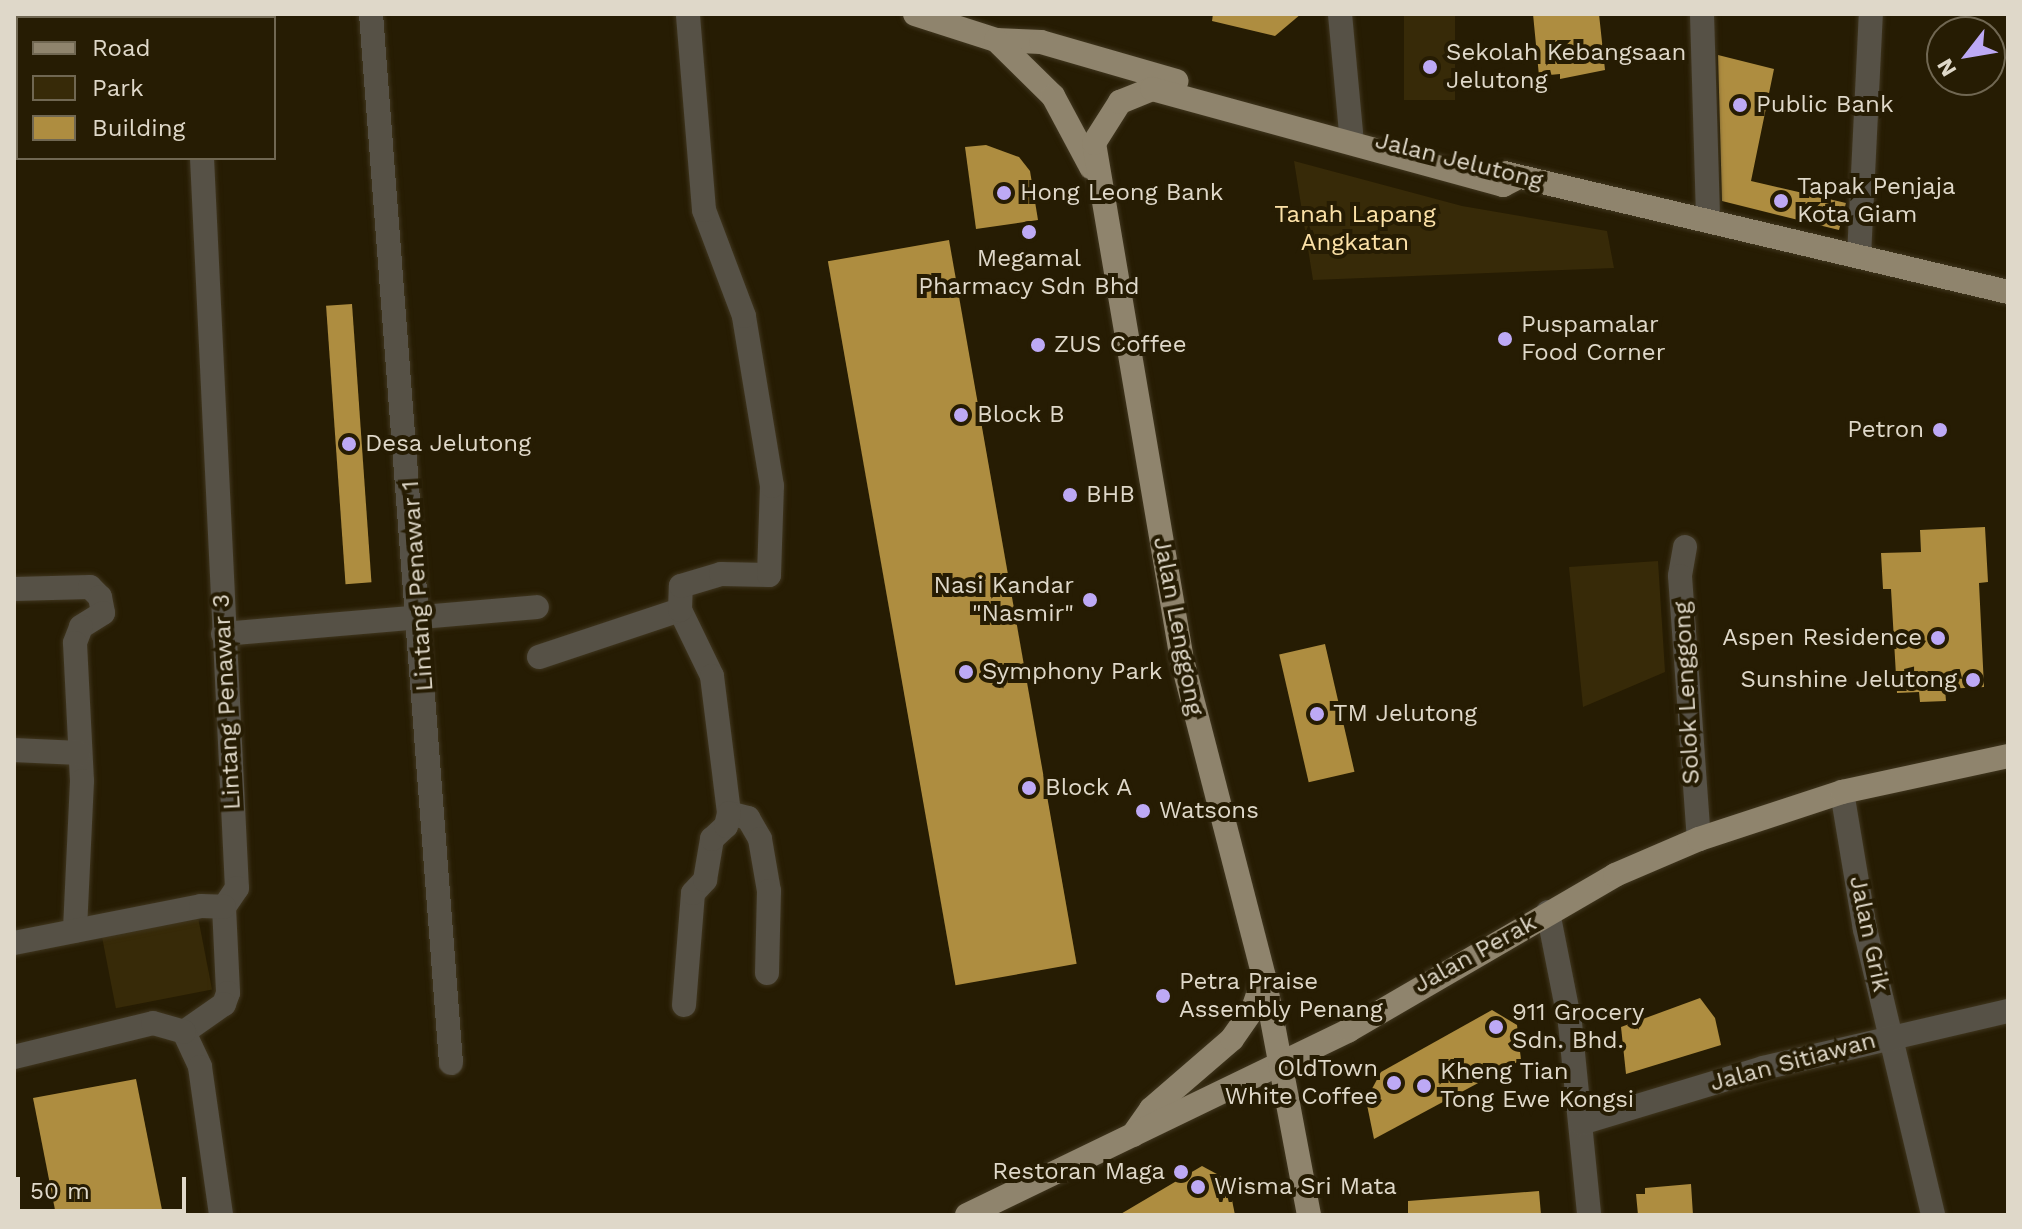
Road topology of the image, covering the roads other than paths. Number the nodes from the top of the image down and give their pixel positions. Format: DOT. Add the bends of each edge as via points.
graph roads {
  1 [pos="371,14"];
  2 [pos="688,14"];
  3 [pos="915,14"];
  4 [pos="1340,14"];
  5 [pos="1702,14"];
  6 [pos="1871,14"];
  7 [pos="996,40"];
  8 [pos="1351,133"];
  9 [pos="202,160"];
  10 [pos="1519,177"];
  11 [pos="1098,184"];
  12 [pos="1708,221"];
  13 [pos="1859,256"];
  14 [pos="2008,292"];
  15 [pos="1685,547"];
  16 [pos="14,589"];
  17 [pos="537,607"];
  18 [pos="680,610"];
  19 [pos="421,617"];
  20 [pos="223,634"];
  21 [pos="539,657"];
  22 [pos="2008,743"];
  23 [pos="14,750"];
  24 [pos="79,753"];
  25 [pos="1996,758"];
  26 [pos="1842,792"];
  27 [pos="729,813"];
  28 [pos="1699,839"];
  29 [pos="224,907"];
  30 [pos="1548,912"];
  31 [pos="75,931"];
  32 [pos="14,943"];
  33 [pos="767,973"];
  34 [pos="1264,977"];
  35 [pos="684,1005"];
  36 [pos="2008,1011"];
  37 [pos="184,1032"];
  38 [pos="1892,1035"];
  39 [pos="1279,1053"];
  40 [pos="14,1057"];
  41 [pos="451,1063"];
  42 [pos="1581,1123"];
  43 [pos="1131,1137"];
  44 [pos="221,1215"];
  45 [pos="967,1215"];
  46 [pos="1309,1215"];
  47 [pos="1589,1215"];
  48 [pos="1933,1215"];
  1 -- 19 [label="street, Lintang Penawar 1"];
  2 -- 18 [label="street" via="704,210 744,316 772,486 769,575 721,574 681,586"];
  3 -- 7 [label="main road, Jalan Jelutong"];
  4 -- 8 [label="street"];
  5 -- 12 [label="street"];
  6 -- 13 [label="street"];
  7 -- 8 [label="main road, Jalan Jelutong" via="1041,42"];
  7 -- 11 [label="main road, Jalan Lenggong" via="1062,108"];
  8 -- 10 [label="main road, Jalan Jelutong"];
  9 -- 20 [label="street, Lintang Penawar 3"];
  10 -- 11 [label="main road, Jalan Lenggong" via="1503,185 1152,89 1120,102 1101,123 1094,143"];
  10 -- 12 [label="main road, Jalan Jelutong"];
  11 -- 34 [label="main road, Jalan Lenggong" via="1182,660"];
  12 -- 13 [label="main road, Jalan Jelutong"];
  13 -- 14 [label="main road, Jalan Jelutong"];
  15 -- 28 [label="street, Solok Lenggong" via="1680,576"];
  16 -- 24 [label="street" via="90,587 100,597 99,620 75,634"];
  17 -- 19 [label="street"];
  18 -- 21 [label="street"];
  18 -- 27 [label="street" via="712,676"];
  19 -- 20 [label="street"];
  19 -- 41 [label="street, Lintang Penawar 1"];
  20 -- 29 [label="street, Lintang Penawar 3" via="237,888"];
  22 -- 25 [label="street"];
  23 -- 24 [label="street"];
  24 -- 31 [label="street"];
  25 -- 26 [label="main road, Jalan Perak"];
  26 -- 28 [label="main road, Jalan Perak"];
  26 -- 38 [label="street, Jalan Grik"];
  27 -- 33 [label="street" via="748,818 760,839 769,891"];
  27 -- 35 [label="street" via="712,839 705,880 694,890"];
  28 -- 30 [label="main road, Jalan Perak"];
  29 -- 31 [label="street"];
  29 -- 37 [label="street, Lintang Penawar 3" via="228,993 224,1004"];
  30 -- 39 [label="main road, Jalan Perak" via="1364,1016"];
  30 -- 42 [label="street" via="1560,953"];
  31 -- 32 [label="street"];
  34 -- 39 [label="main road, Jalan Lenggong"];
  34 -- 43 [label="main road" via="1253,1009 1232,1039 1151,1109"];
  36 -- 38 [label="street, Jalan Sitiawan"];
  37 -- 40 [label="street" via="153,1023"];
  37 -- 44 [label="street" via="200,1067"];
  38 -- 42 [label="street, Jalan Sitiawan"];
  38 -- 48 [label="street, Jalan Grik"];
  39 -- 43 [label="main road, Jalan Perak"];
  39 -- 46 [label="main road, Jalan Lenggong"];
  42 -- 47 [label="street"];
  43 -- 45 [label="main road, Jalan Perak"];
}
